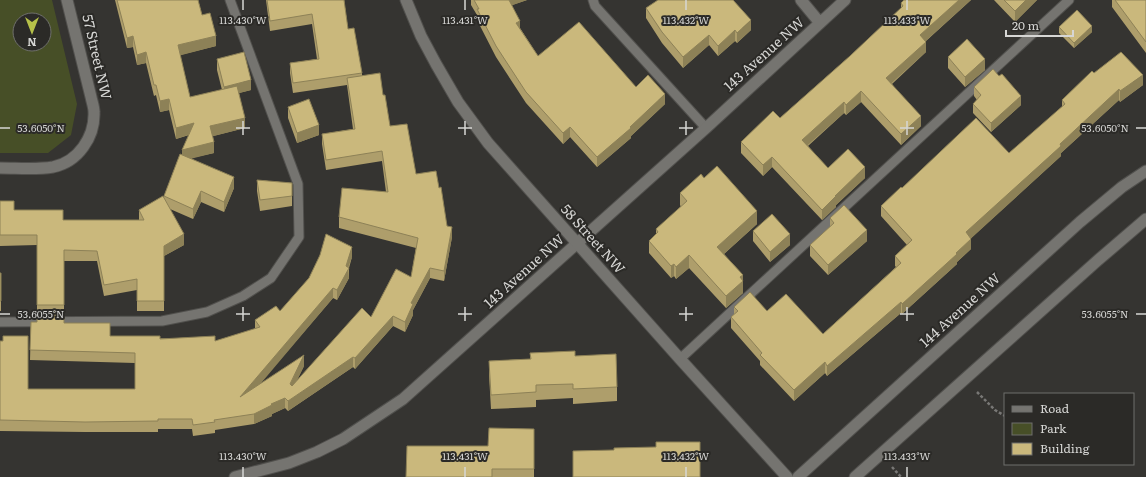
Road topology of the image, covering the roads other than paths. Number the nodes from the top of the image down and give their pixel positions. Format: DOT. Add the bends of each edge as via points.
graph roads {
  1 [pos="68,0"];
  2 [pos="230,0"];
  3 [pos="406,0"];
  4 [pos="593,0"];
  5 [pos="801,0"];
  6 [pos="846,0"];
  7 [pos="1069,0"];
  8 [pos="820,23"];
  9 [pos="706,128"];
  10 [pos="0,168"];
  11 [pos="1146,170"];
  12 [pos="1146,219"];
  13 [pos="577,243"];
  14 [pos="0,322"];
  15 [pos="680,359"];
  16 [pos="235,477"];
  17 [pos="787,477"];
  18 [pos="798,477"];
  19 [pos="855,477"];
  1 -- 10 [label="street, 57 Street NW" via="94,112 93,126 86,144 76,156 63,164 42,168"];
  2 -- 14 [label="lane" via="298,184 300,237 271,278 243,296 207,312 162,321"];
  3 -- 13 [label="street, 58 Street NW" via="436,64 472,122"];
  4 -- 9 [label="lane" via="595,6"];
  5 -- 8 [label="street"];
  6 -- 8 [label="street, 143 Avenue NW"];
  7 -- 15 [label="lane"];
  8 -- 9 [label="street, 143 Avenue NW"];
  9 -- 13 [label="street, 143 Avenue NW"];
  11 -- 18 [label="street, 144 Avenue NW" via="1080,222"];
  12 -- 19 [label="street"];
  13 -- 15 [label="street, 58 Street NW"];
  13 -- 16 [label="street, 143 Avenue NW" via="403,399 343,439 317,452 289,463"];
  15 -- 17 [label="street, 58 Street NW"];
}
